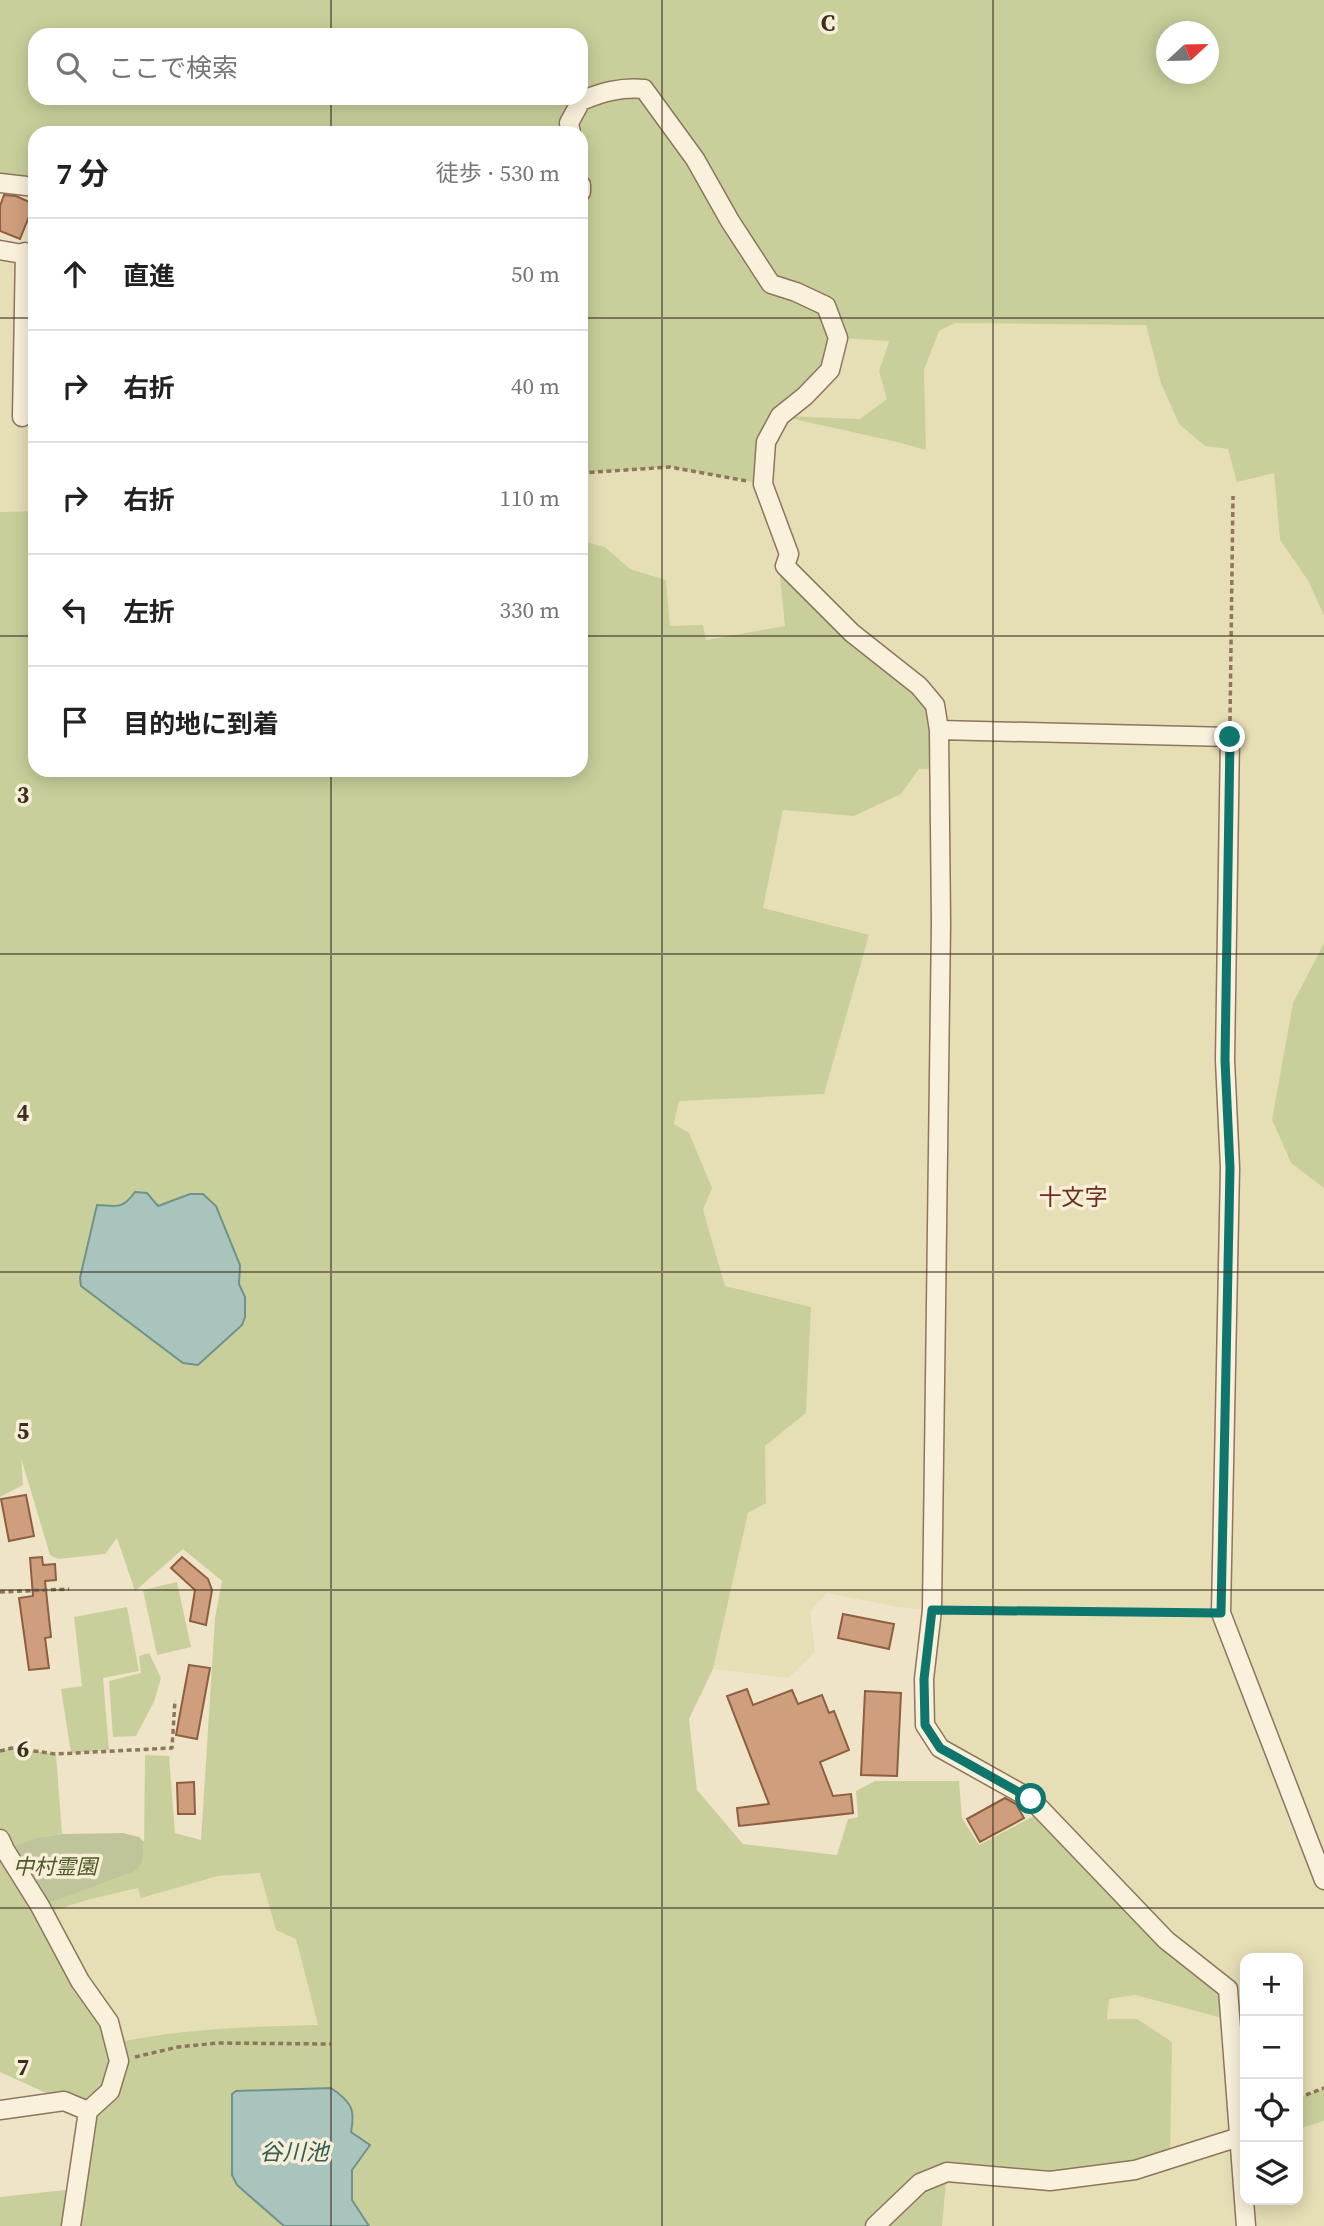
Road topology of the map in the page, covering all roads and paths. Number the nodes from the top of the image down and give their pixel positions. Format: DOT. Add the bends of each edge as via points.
graph roads {
  1 [pos="588,98"];
  2 [pos="579,105"];
  3 [pos="570,126"];
  4 [pos="0,183"];
  5 [pos="28,186"];
  6 [pos="0,250"];
  7 [pos="28,254"];
  8 [pos="28,353"];
  9 [pos="22,416"];
  10 [pos="588,473"];
  11 [pos="763,484"];
  12 [pos="1233,496"];
  13 [pos="939,730"];
  14 [pos="1230,737"];
  15 [pos="69,1590"];
  16 [pos="0,1592"];
  17 [pos="932,1610"];
  18 [pos="1221,1613"];
  19 [pos="175,1700"];
  20 [pos="0,1751"];
  21 [pos="0,1839"];
  22 [pos="1324,1880"];
  23 [pos="331,2044"];
  24 [pos="119,2061"];
  25 [pos="1324,2088"];
  26 [pos="1303,2096"];
  27 [pos="0,2110"];
  28 [pos="88,2111"];
  29 [pos="1239,2137"];
  30 [pos="71,2226"];
  31 [pos="875,2226"];
  32 [pos="1246,2226"];
  1 -- 11 [label="street" via="602,92 645,89 695,159 771,284 826,306 838,338 830,370 780,416 766,442"];
  2 -- 3 [label="street"];
  4 -- 5 [label="street"];
  6 -- 7 [label="street"];
  8 -- 9 [label="street"];
  10 -- 11 [label="path" via="670,467"];
  11 -- 13 [label="street" via="789,554 785,566 852,634 919,687 935,705"];
  12 -- 14 [label="path"];
  13 -- 14 [label="street"];
  13 -- 17 [label="street" via="941,923"];
  14 -- 18 [label="street" via="1225,1060 1230,1168"];
  15 -- 16 [label="path"];
  17 -- 18 [label="path"];
  17 -- 29 [label="street" via="924,1679 925,1725 940,1748 1031,1799 1166,1940 1228,1989"];
  18 -- 22 [label="street"];
  19 -- 20 [label="path" via="172,1748 56,1754 12,1748"];
  21 -- 24 [label="street" via="80,1981 109,2022"];
  23 -- 24 [label="path" via="218,2043"];
  24 -- 28 [label="street" via="110,2091"];
  25 -- 26 [label="path"];
  27 -- 28 [label="street" via="64,2101"];
  28 -- 30 [label="street"];
  29 -- 31 [label="street" via="1135,2170 1050,2181 947,2172 920,2183"];
  29 -- 32 [label="street"];
}
